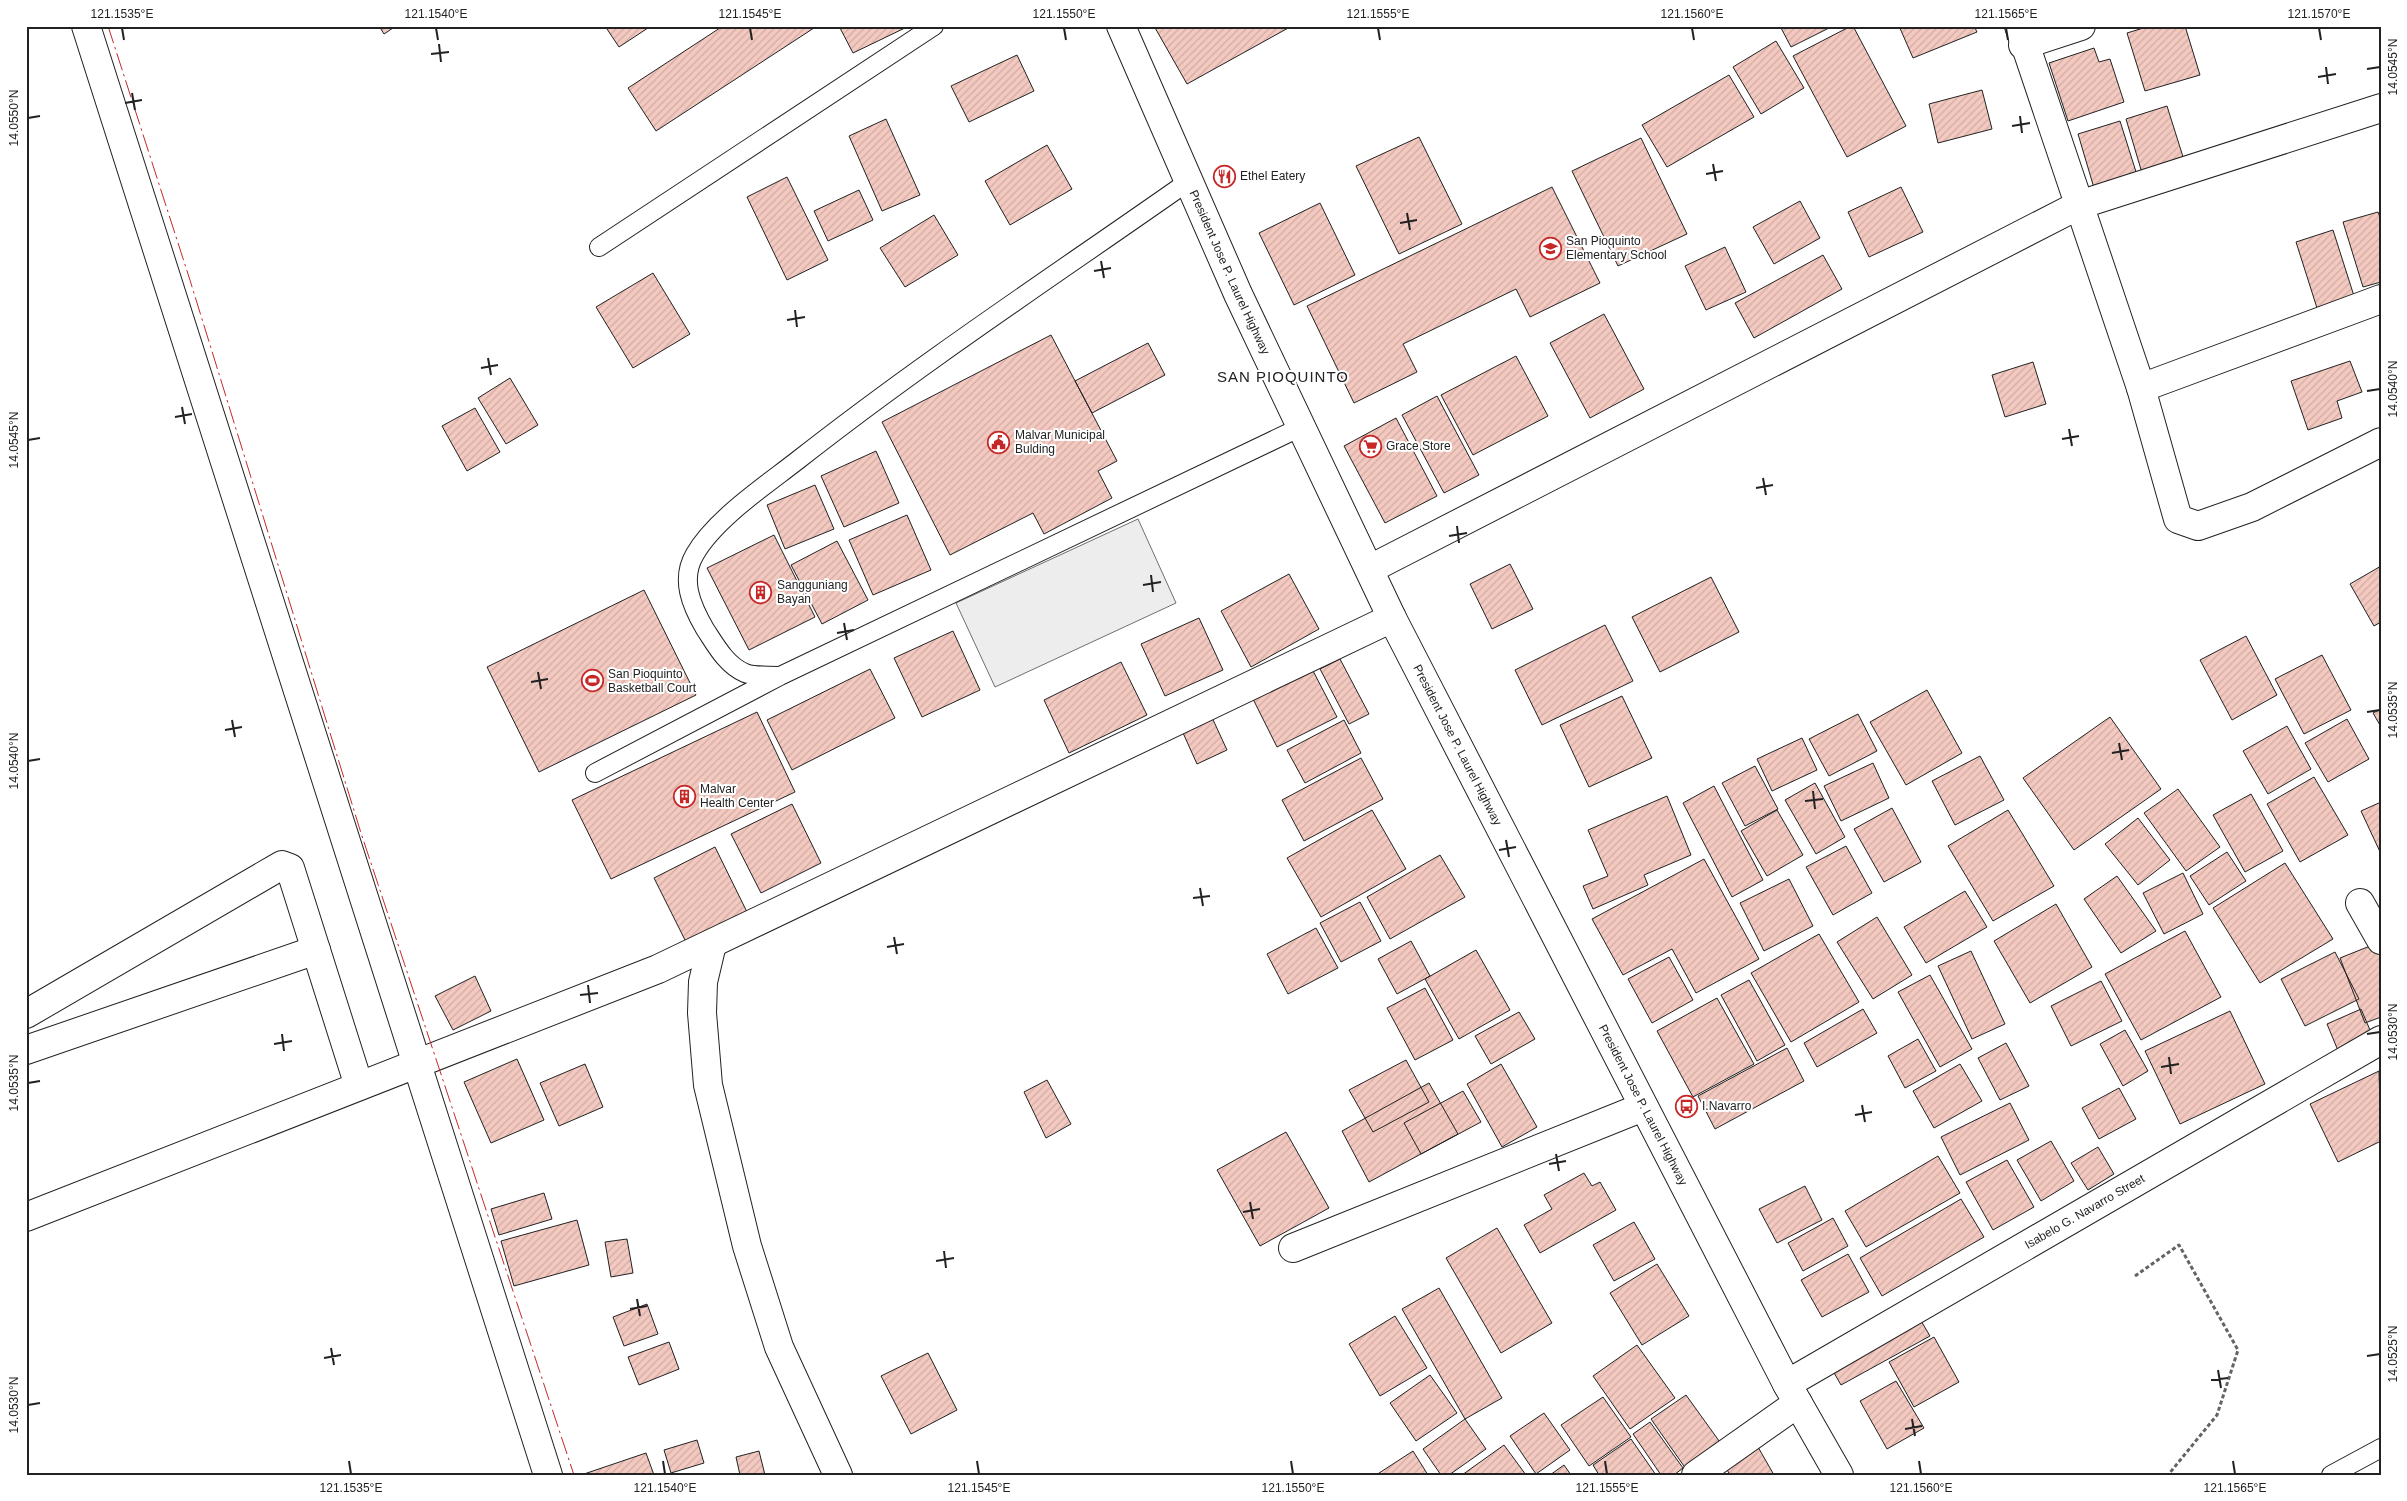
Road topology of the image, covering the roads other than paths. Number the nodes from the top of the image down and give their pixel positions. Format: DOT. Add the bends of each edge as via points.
graph roads {
  1 [pos="86,26"];
  2 [pos="934,26"];
  3 [pos="1121,26"];
  4 [pos="2081,26"];
  5 [pos="2021,36"];
  6 [pos="2381,108"];
  7 [pos="1189,181"];
  8 [pos="2079,205"];
  9 [pos="599,247"];
  10 [pos="2381,299"];
  11 [pos="2141,388"];
  12 [pos="1301,427"];
  13 [pos="2381,442"];
  14 [pos="1370,569"];
  15 [pos="1392,618"];
  16 [pos="780,676"];
  17 [pos="595,773"];
  18 [pos="2360,903"];
  19 [pos="2381,940"];
  20 [pos="712,944"];
  21 [pos="316,950"];
  22 [pos="26,1014"];
  23 [pos="2381,1040"];
  24 [pos="26,1050"];
  25 [pos="418,1064"];
  26 [pos="359,1086"];
  27 [pos="1644,1107"];
  28 [pos="26,1218"];
  29 [pos="1293,1248"];
  30 [pos="1792,1394"];
  31 [pos="2381,1448"];
  32 [pos="548,1475"];
  33 [pos="838,1475"];
  34 [pos="1696,1475"];
  35 [pos="1839,1475"];
  36 [pos="2331,1475"];
  1 -- 25 [label="main road"];
  2 -- 9 [label="lane"];
  3 -- 7 [label="main road, President Jose P. Laurel Highway"];
  4 -- 5 [label="main road"];
  5 -- 8 [label="main road"];
  6 -- 8 [label="main road"];
  7 -- 12 [label="main road, President Jose P. Laurel Highway"];
  7 -- 16 [label="lane" via="847,422 738,508 705,539 694,555 688,573 688,593 701,621 726,659 745,673"];
  8 -- 11 [label="main road"];
  8 -- 14 [label="main road"];
  10 -- 11 [label="main road"];
  11 -- 13 [label="main road" via="2178,518 2198,526 2252,507"];
  12 -- 14 [label="main road, President Jose P. Laurel Highway"];
  12 -- 16 [label="lane"];
  14 -- 15 [label="main road, President Jose P. Laurel Highway"];
  15 -- 20 [label="main road"];
  15 -- 27 [label="main road, President Jose P. Laurel Highway"];
  16 -- 17 [label="lane"];
  18 -- 19 [label="main road"];
  20 -- 25 [label="main road" via="658,969"];
  20 -- 33 [label="main road" via="703,982 702,1013 708,1085 747,1246 779,1346"];
  21 -- 22 [label="main road" via="290,868 282,865"];
  21 -- 24 [label="main road"];
  21 -- 26 [label="main road"];
  23 -- 30 [label="main road, Isabelo G. Navarro Street"];
  25 -- 26 [label="main road"];
  25 -- 32 [label="main road"];
  26 -- 28 [label="main road"];
  27 -- 29 [label="main road"];
  27 -- 30 [label="main road, President Jose P. Laurel Highway"];
  30 -- 34 [label="main road, Isabelo G. Navarro Street"];
  30 -- 35 [label="main road, President Jose P. Laurel Highway"];
  31 -- 36 [label="lane"];
}
